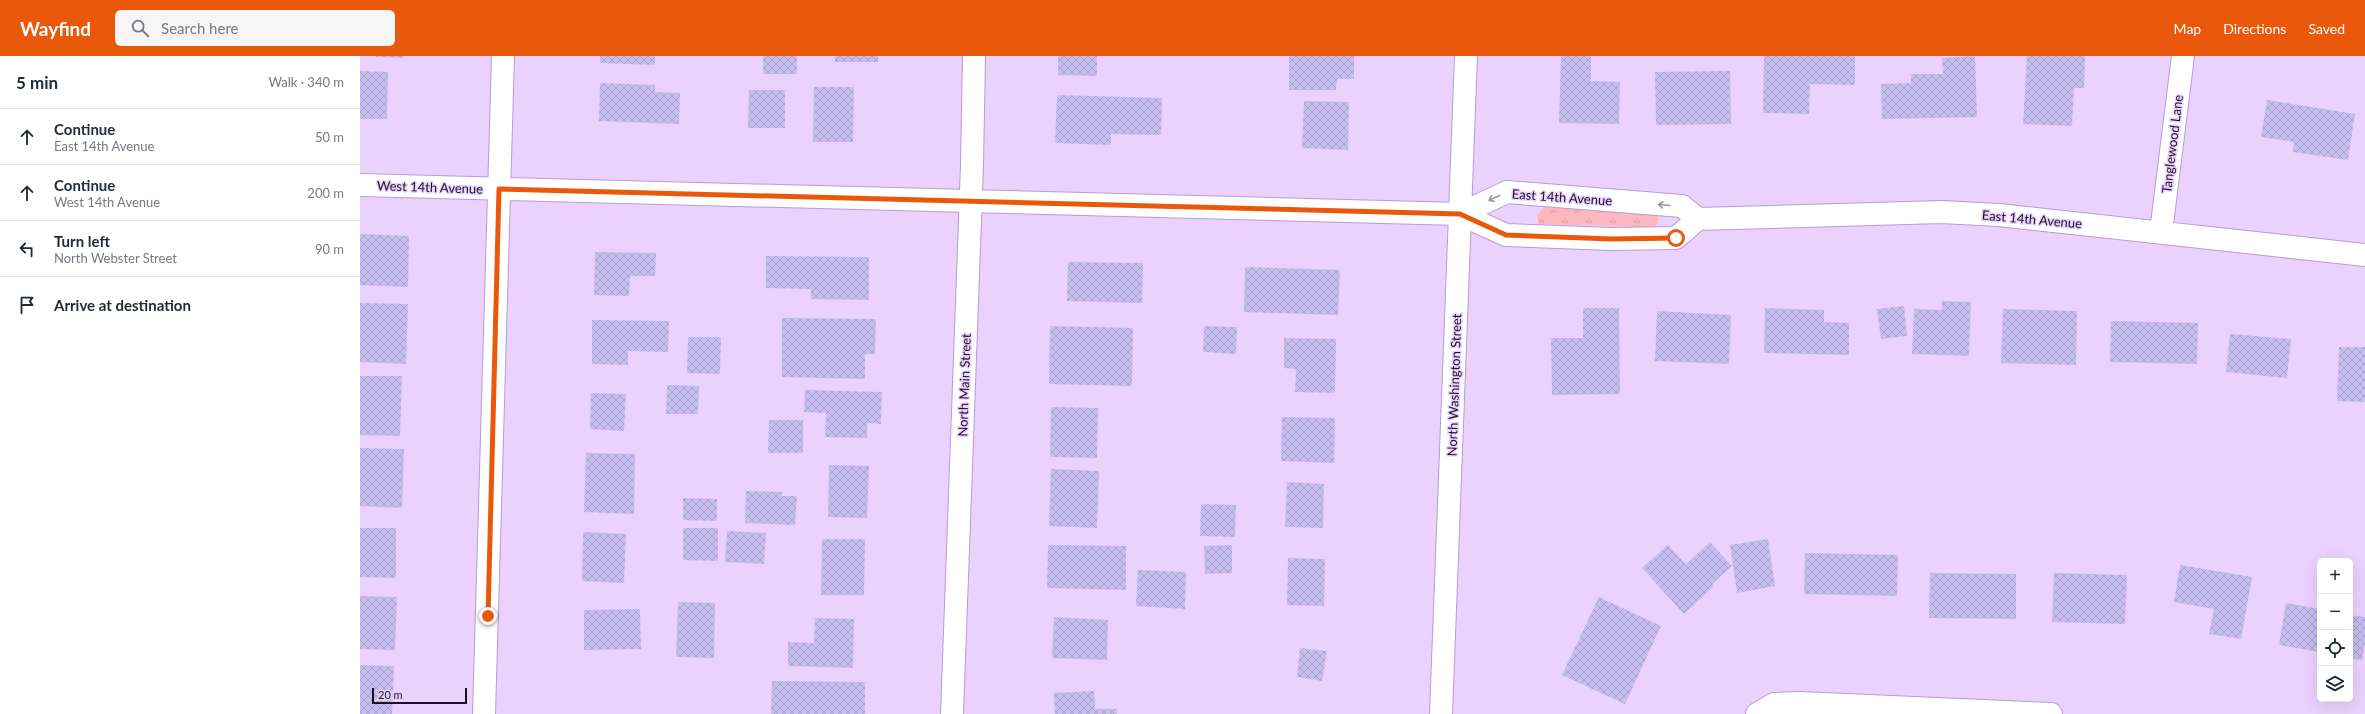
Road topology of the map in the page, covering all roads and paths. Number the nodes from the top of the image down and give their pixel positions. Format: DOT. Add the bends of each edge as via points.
graph roads {
  1 [pos="503,56"];
  2 [pos="974,56"];
  3 [pos="1466,56"];
  4 [pos="2183,56"];
  5 [pos="360,185"];
  6 [pos="499,189"];
  7 [pos="970,202"];
  8 [pos="1460,214"];
  9 [pos="1698,219"];
  10 [pos="2161,232"];
  11 [pos="2365,255"];
  12 [pos="484,714"];
  13 [pos="952,714"];
  14 [pos="1441,714"];
  15 [pos="1757,714"];
  16 [pos="2050,714"];
  1 -- 6 [label="street"];
  2 -- 7 [label="street, North Main Street"];
  3 -- 8 [label="street, North Washington Street"];
  4 -- 10 [label="street, Tanglewood Lane"];
  5 -- 6 [label="street, West 14th Avenue"];
  6 -- 7 [label="street, West 14th Avenue"];
  6 -- 12 [label="street"];
  7 -- 8 [label="street, West 14th Avenue"];
  7 -- 13 [label="street, North Main Street"];
  9 -- 8 [label="street, East 14th Avenue, one-way" via="1682,206 1507,192"];
  8 -- 9 [label="street" via="1506,235 1612,239 1676,238"];
  8 -- 14 [label="street, North Washington Street"];
  9 -- 10 [label="street, East 14th Avenue" via="1941,212 1999,215"];
  10 -- 11 [label="street, East 14th Avenue"];
  15 -- 16 [label="street" via="1774,704 1800,703"];
}
